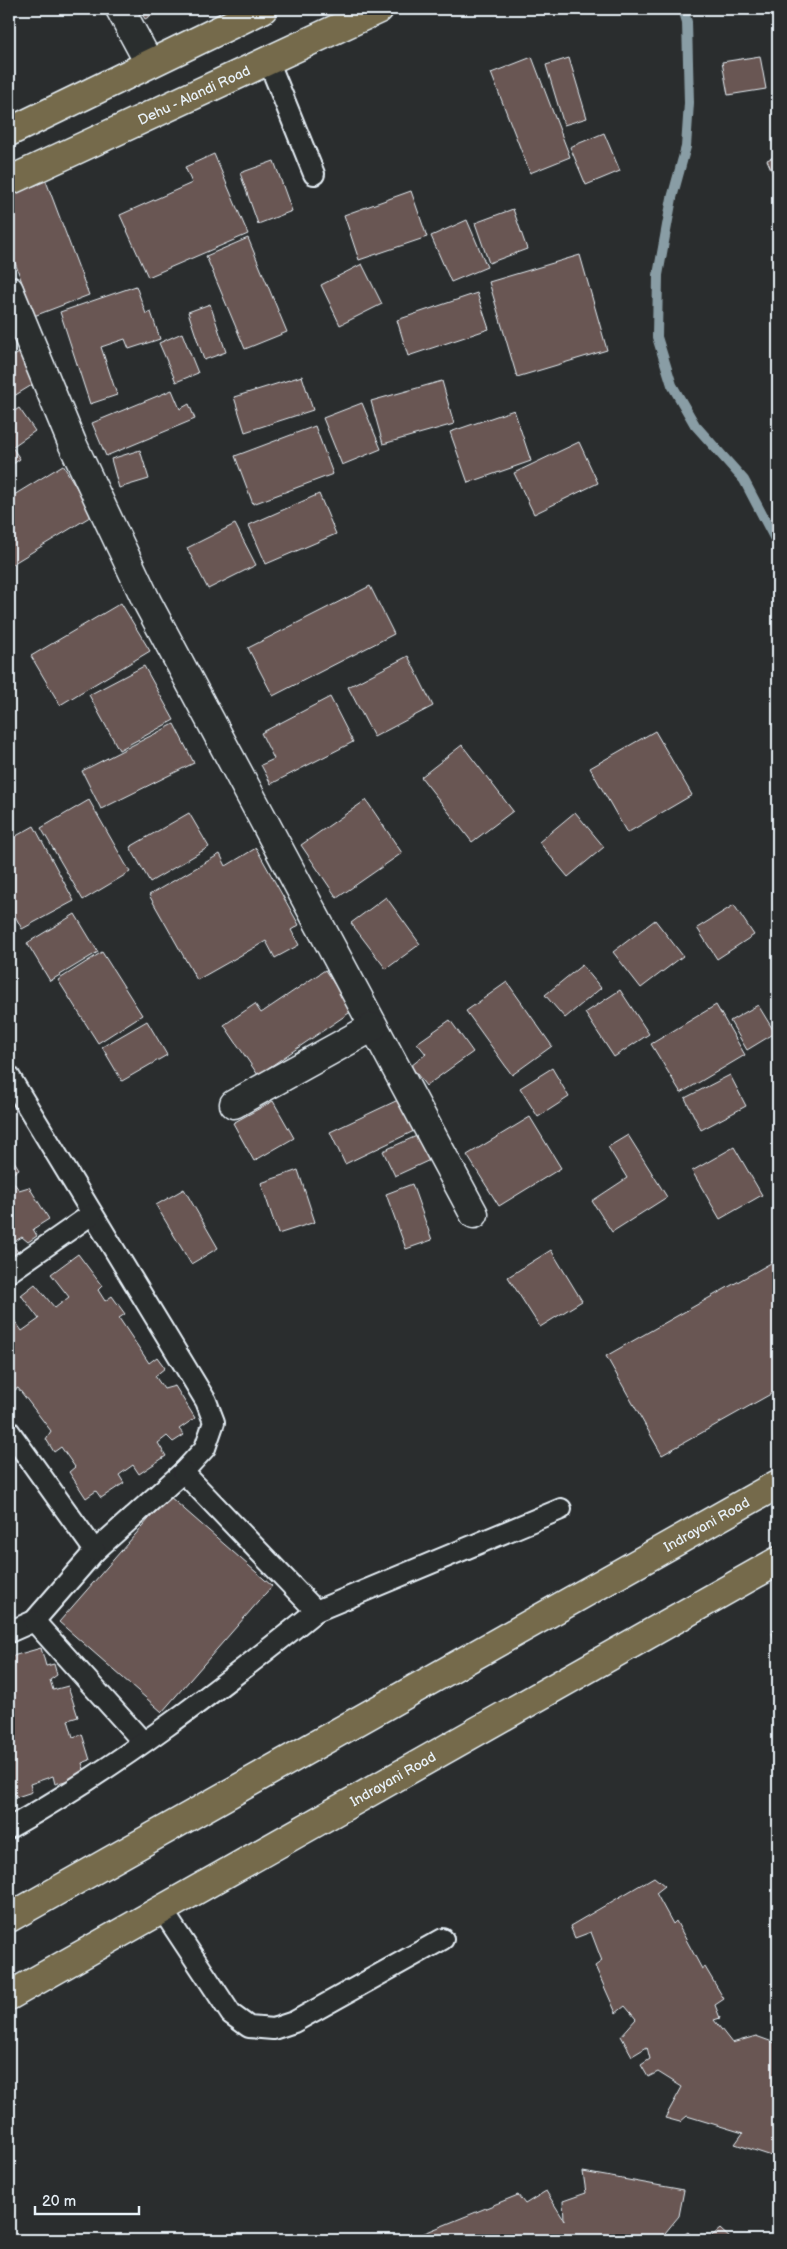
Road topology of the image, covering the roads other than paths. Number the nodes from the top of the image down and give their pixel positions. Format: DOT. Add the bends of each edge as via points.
graph roads {
  1 [pos="120,9"];
  2 [pos="263,9"];
  3 [pos="379,9"];
  4 [pos="268,60"];
  5 [pos="150,63"];
  6 [pos="9,132"];
  7 [pos="314,174"];
  8 [pos="9,181"];
  9 [pos="9,290"];
  10 [pos="373,1027"];
  11 [pos="9,1076"];
  12 [pos="234,1104"];
  13 [pos="92,1214"];
  14 [pos="474,1214"];
  15 [pos="9,1272"];
  16 [pos="9,1431"];
  17 [pos="183,1472"];
  18 [pos="778,1484"];
  19 [pos="561,1509"];
  20 [pos="95,1551"];
  21 [pos="778,1561"];
  22 [pos="316,1610"];
  23 [pos="34,1621"];
  24 [pos="9,1632"];
  25 [pos="144,1742"];
  26 [pos="9,1828"];
  27 [pos="161,1908"];
  28 [pos="9,1918"];
  29 [pos="443,1939"];
  30 [pos="9,1996"];
  1 -- 5 [label="street"];
  2 -- 5 [label="main road"];
  3 -- 4 [label="main road, Dehu - Alandi Road"];
  4 -- 7 [label="lane"];
  4 -- 8 [label="main road, Dehu - Alandi Road"];
  5 -- 6 [label="main road"];
  9 -- 10 [label="street" via="72,443 147,602"];
  10 -- 12 [label="street"];
  10 -- 14 [label="street"];
  11 -- 13 [label="lane"];
  13 -- 15 [label="lane"];
  13 -- 17 [label="lane" via="209,1408 214,1422 205,1448"];
  16 -- 20 [label="lane"];
  17 -- 20 [label="lane"];
  17 -- 22 [label="lane"];
  18 -- 28 [label="main road, Indrayani Road"];
  19 -- 22 [label="lane"];
  20 -- 23 [label="lane"];
  21 -- 27 [label="main road, Indrayani Road"];
  22 -- 25 [label="lane" via="220,1688"];
  23 -- 24 [label="lane"];
  23 -- 25 [label="lane"];
  25 -- 26 [label="lane"];
  27 -- 29 [label="lane" via="231,2014 249,2027 273,2029 294,2022"];
  27 -- 30 [label="main road, Indrayani Road"];
}
